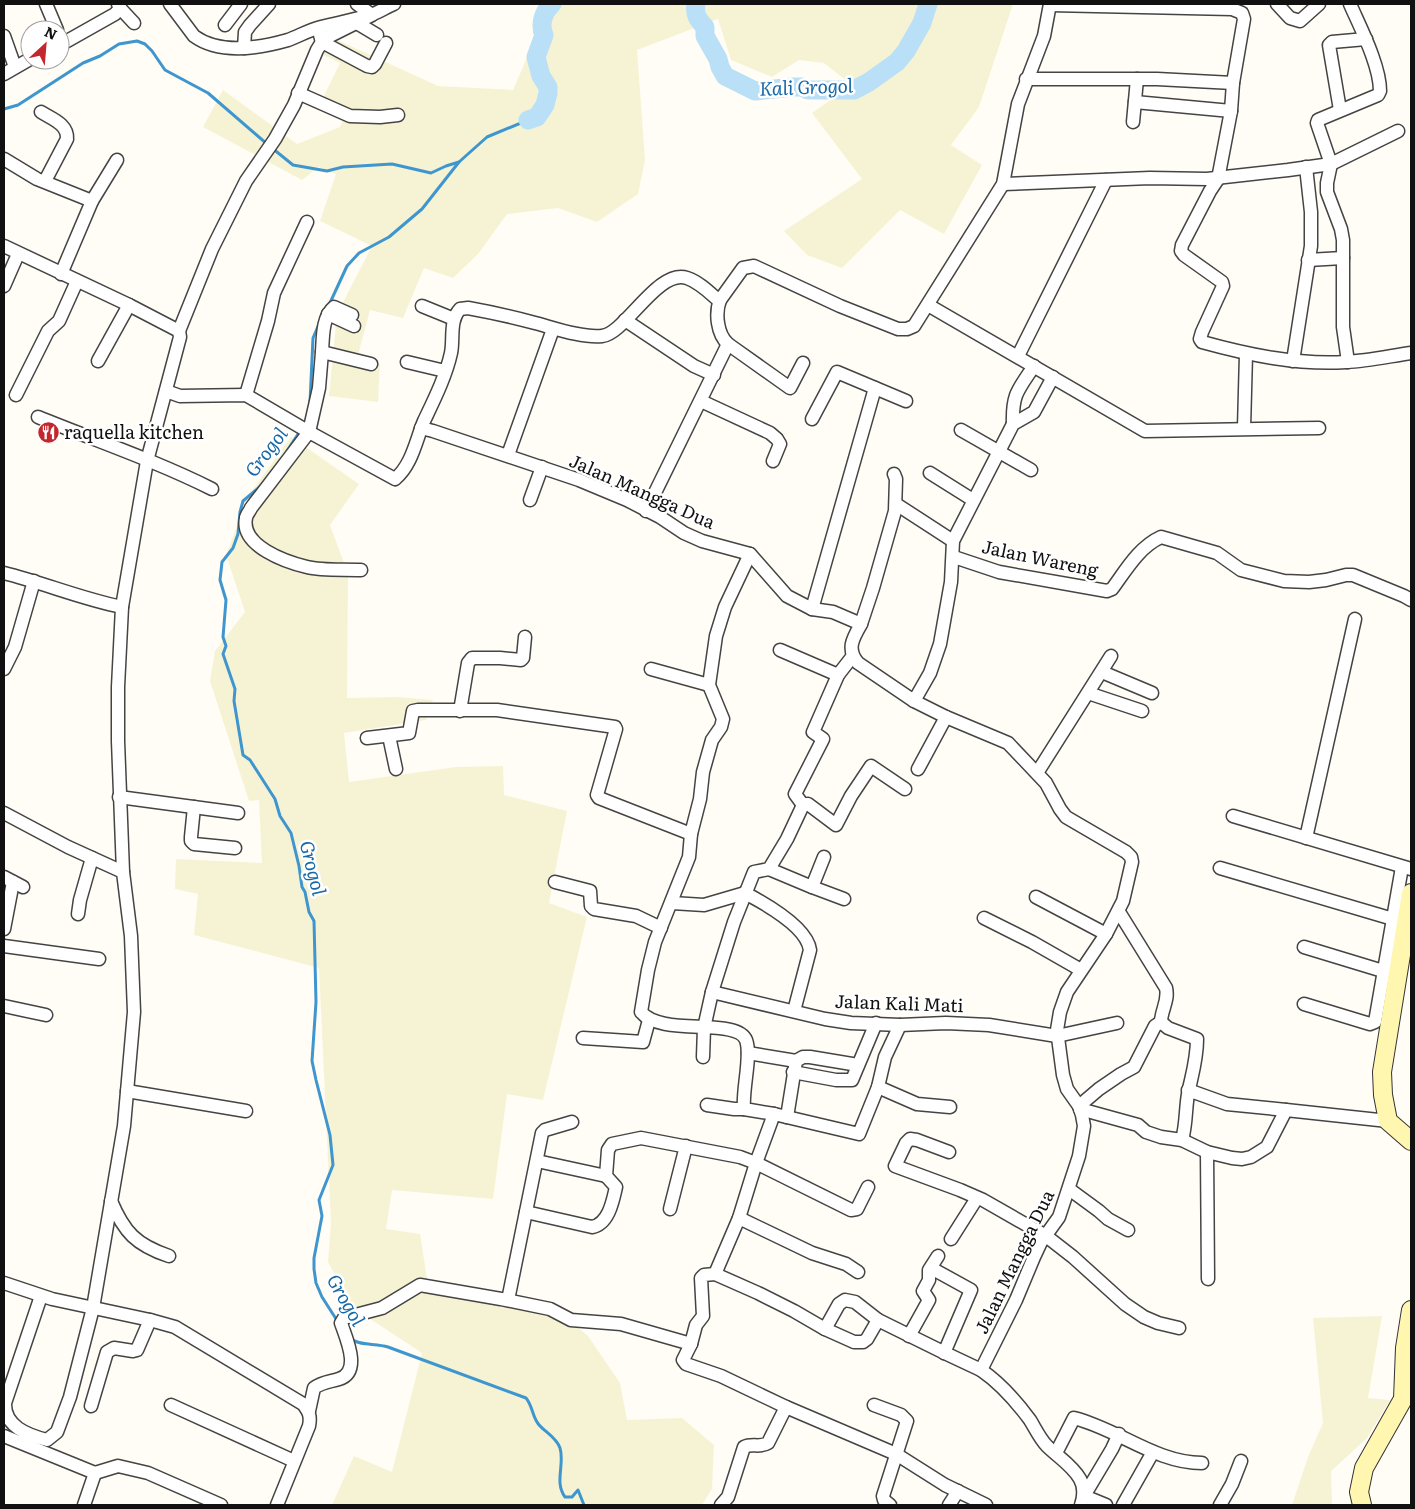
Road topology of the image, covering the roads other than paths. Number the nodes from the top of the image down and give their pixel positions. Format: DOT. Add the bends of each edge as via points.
graph roads {
  1 [pos="46,4"];
  2 [pos="170,4"];
  3 [pos="241,4"];
  4 [pos="269,4"];
  5 [pos="357,4"];
  6 [pos="394,4"];
  7 [pos="1050,4"];
  8 [pos="1277,4"];
  9 [pos="1319,4"];
  10 [pos="1350,4"];
  11 [pos="119,6"];
  12 [pos="372,15"];
  13 [pos="53,20"];
  14 [pos="134,23"];
  15 [pos="357,23"];
  16 [pos="225,25"];
  17 [pos="319,28"];
  18 [pos="4,36"];
  19 [pos="70,37"];
  20 [pos="1366,39"];
  21 [pos="322,42"];
  22 [pos="244,48"];
  23 [pos="20,64"];
  24 [pos="15,67"];
  25 [pos="4,74"];
  26 [pos="1137,79"];
  27 [pos="1026,80"];
  28 [pos="1233,83"];
  29 [pos="298,93"];
  30 [pos="1135,102"];
  31 [pos="1340,110"];
  32 [pos="41,112"];
  33 [pos="1231,112"];
  34 [pos="398,115"];
  35 [pos="1133,122"];
  36 [pos="1398,130"];
  37 [pos="4,159"];
  38 [pos="117,160"];
  39 [pos="1332,164"];
  40 [pos="1306,167"];
  41 [pos="1218,178"];
  42 [pos="1106,180"];
  43 [pos="46,181"];
  44 [pos="1004,184"];
  45 [pos="92,201"];
  46 [pos="306,222"];
  47 [pos="4,246"];
  48 [pos="18,254"];
  49 [pos="1343,258"];
  50 [pos="1308,260"];
  51 [pos="61,274"];
  52 [pos="77,281"];
  53 [pos="4,286"];
  54 [pos="720,300"];
  55 [pos="129,305"];
  56 [pos="928,305"];
  57 [pos="422,306"];
  58 [pos="454,319"];
  59 [pos="625,320"];
  60 [pos="353,321"];
  61 [pos="553,329"];
  62 [pos="180,331"];
  63 [pos="728,344"];
  64 [pos="322,352"];
  65 [pos="1411,352"];
  66 [pos="1246,354"];
  67 [pos="1018,356"];
  68 [pos="1293,361"];
  69 [pos="98,362"];
  70 [pos="407,362"];
  71 [pos="1348,362"];
  72 [pos="803,363"];
  73 [pos="370,364"];
  74 [pos="1034,366"];
  75 [pos="714,375"];
  76 [pos="443,376"];
  77 [pos="1053,377"];
  78 [pos="876,388"];
  79 [pos="166,391"];
  80 [pos="16,395"];
  81 [pos="246,395"];
  82 [pos="701,401"];
  83 [pos="906,401"];
  84 [pos="38,417"];
  85 [pos="812,418"];
  86 [pos="1013,424"];
  87 [pos="303,428"];
  88 [pos="421,428"];
  89 [pos="1244,428"];
  90 [pos="1320,428"];
  91 [pos="961,430"];
  92 [pos="1000,452"];
  93 [pos="508,455"];
  94 [pos="147,461"];
  95 [pos="773,461"];
  96 [pos="542,467"];
  97 [pos="1031,470"];
  98 [pos="930,473"];
  99 [pos="894,474"];
  100 [pos="212,489"];
  101 [pos="530,500"];
  102 [pos="973,500"];
  103 [pos="896,504"];
  104 [pos="646,511"];
  105 [pos="953,541"];
  106 [pos="750,554"];
  107 [pos="954,557"];
  108 [pos="361,570"];
  109 [pos="4,573"];
  110 [pos="34,580"];
  111 [pos="1411,600"];
  112 [pos="122,607"];
  113 [pos="812,610"];
  114 [pos="1355,619"];
  115 [pos="861,624"];
  116 [pos="525,637"];
  117 [pos="10,645"];
  118 [pos="780,650"];
  119 [pos="852,656"];
  120 [pos="1111,656"];
  121 [pos="651,668"];
  122 [pos="4,670"];
  123 [pos="1102,672"];
  124 [pos="838,675"];
  125 [pos="709,685"];
  126 [pos="1088,692"];
  127 [pos="1152,693"];
  128 [pos="914,700"];
  129 [pos="460,711"];
  130 [pos="1142,711"];
  131 [pos="946,717"];
  132 [pos="389,736"];
  133 [pos="367,738"];
  134 [pos="918,768"];
  135 [pos="396,769"];
  136 [pos="1037,773"];
  137 [pos="905,789"];
  138 [pos="119,797"];
  139 [pos="803,805"];
  140 [pos="194,807"];
  141 [pos="4,813"];
  142 [pos="238,813"];
  143 [pos="1233,816"];
  144 [pos="691,834"];
  145 [pos="1306,838"];
  146 [pos="235,848"];
  147 [pos="824,857"];
  148 [pos="92,858"];
  149 [pos="1220,868"];
  150 [pos="1407,868"];
  151 [pos="769,869"];
  152 [pos="123,872"];
  153 [pos="13,882"];
  154 [pos="555,882"];
  155 [pos="812,887"];
  156 [pos="745,893"];
  157 [pos="1411,896"];
  158 [pos="1036,897"];
  159 [pos="844,899"];
  160 [pos="672,903"];
  161 [pos="1119,912"];
  162 [pos="78,914"];
  163 [pos="984,918"];
  164 [pos="1403,926"];
  165 [pos="661,928"];
  166 [pos="4,929"];
  167 [pos="1106,934"];
  168 [pos="4,946"];
  169 [pos="1304,947"];
  170 [pos="99,959"];
  171 [pos="1081,970"];
  172 [pos="1383,971"];
  173 [pos="712,992"];
  174 [pos="1304,1004"];
  175 [pos="4,1006"];
  176 [pos="794,1011"];
  177 [pos="46,1015"];
  178 [pos="649,1020"];
  179 [pos="1161,1022"];
  180 [pos="876,1023"];
  181 [pos="1117,1023"];
  182 [pos="900,1025"];
  183 [pos="704,1028"];
  184 [pos="1057,1036"];
  185 [pos="583,1038"];
  186 [pos="748,1053"];
  187 [pos="703,1057"];
  188 [pos="858,1065"];
  189 [pos="795,1067"];
  190 [pos="878,1087"];
  191 [pos="1188,1090"];
  192 [pos="127,1091"];
  193 [pos="707,1105"];
  194 [pos="950,1107"];
  195 [pos="1080,1108"];
  196 [pos="744,1109"];
  197 [pos="1286,1110"];
  198 [pos="246,1111"];
  199 [pos="780,1115"];
  200 [pos="1388,1121"];
  201 [pos="572,1122"];
  202 [pos="1182,1140"];
  203 [pos="1411,1142"];
  204 [pos="686,1146"];
  205 [pos="949,1152"];
  206 [pos="1207,1152"];
  207 [pos="537,1161"];
  208 [pos="756,1163"];
  209 [pos="606,1176"];
  210 [pos="868,1187"];
  211 [pos="1069,1189"];
  212 [pos="978,1198"];
  213 [pos="111,1201"];
  214 [pos="670,1209"];
  215 [pos="526,1212"];
  216 [pos="739,1218"];
  217 [pos="1128,1230"];
  218 [pos="1046,1236"];
  219 [pos="951,1239"];
  220 [pos="169,1256"];
  221 [pos="938,1256"];
  222 [pos="930,1268"];
  223 [pos="858,1272"];
  224 [pos="715,1274"];
  225 [pos="1208,1279"];
  226 [pos="4,1284"];
  227 [pos="41,1296"];
  228 [pos="508,1300"];
  229 [pos="93,1308"];
  230 [pos="1411,1310"];
  231 [pos="150,1320"];
  232 [pos="878,1320"];
  233 [pos="1179,1328"];
  234 [pos="825,1330"];
  235 [pos="910,1336"];
  236 [pos="691,1344"];
  237 [pos="944,1353"];
  238 [pos="1408,1366"];
  239 [pos="986,1373"];
  240 [pos="171,1405"];
  241 [pos="874,1405"];
  242 [pos="91,1406"];
  243 [pos="786,1407"];
  244 [pos="309,1411"];
  245 [pos="1119,1434"];
  246 [pos="4,1436"];
  247 [pos="1154,1452"];
  248 [pos="896,1454"];
  249 [pos="1056,1454"];
  250 [pos="294,1460"];
  251 [pos="1241,1461"];
  252 [pos="1202,1463"];
  253 [pos="95,1473"];
  254 [pos="958,1491"];
  255 [pos="1083,1500"];
  256 [pos="84,1505"];
  257 [pos="221,1505"];
  258 [pos="276,1505"];
  259 [pos="722,1505"];
  260 [pos="890,1505"];
  261 [pos="949,1505"];
  262 [pos="986,1505"];
  263 [pos="1106,1505"];
  264 [pos="1123,1505"];
  265 [pos="1220,1505"];
  266 [pos="1362,1505"];
  1 -- 13 [label="street"];
  2 -- 22 [label="street" via="199,40 212,46"];
  3 -- 16 [label="street"];
  4 -- 22 [label="street" via="246,32"];
  5 -- 12 [label="street"];
  6 -- 12 [label="street"];
  7 -- 27 [label="street" via="1044,36"];
  7 -- 28 [label="street" via="1239,10 1244,19"];
  8 -- 9 [label="street" via="1290,18 1300,21"];
  10 -- 20 [label="street"];
  11 -- 14 [label="street"];
  11 -- 19 [label="street" via="115,14"];
  12 -- 15 [label="street"];
  12 -- 17 [label="street"];
  15 -- 21 [label="street"];
  15 -- 21 [label="street" via="382,39 372,67"];
  17 -- 21 [label="street"];
  17 -- 22 [label="street" via="287,40"];
  18 -- 24 [label="street"];
  20 -- 31 [label="street" via="1380,88 1378,95"];
  20 -- 31 [label="street" via="1329,45"];
  21 -- 29 [label="street"];
  23 -- 24 [label="street"];
  24 -- 25 [label="street"];
  26 -- 27 [label="street"];
  26 -- 28 [label="street"];
  26 -- 30 [label="street"];
  27 -- 44 [label="street" via="1013,129"];
  28 -- 33 [label="street"];
  29 -- 34 [label="street" via="350,116"];
  29 -- 62 [label="street" via="275,139 246,181 212,249"];
  30 -- 33 [label="street"];
  30 -- 35 [label="street"];
  31 -- 39 [label="street" via="1318,121"];
  32 -- 43 [label="street" via="66,128 67,133"];
  33 -- 41 [label="street"];
  36 -- 39 [label="street"];
  37 -- 43 [label="street"];
  38 -- 45 [label="street"];
  39 -- 40 [label="street"];
  39 -- 49 [label="street" via="1327,192 1341,229"];
  40 -- 41 [label="street"];
  40 -- 50 [label="street" via="1312,238"];
  41 -- 42 [label="street"];
  41 -- 66 [label="street" via="1181,251 1223,286 1200,339"];
  42 -- 44 [label="street"];
  42 -- 67 [label="street"];
  43 -- 45 [label="street"];
  44 -- 56 [label="street"];
  45 -- 51 [label="street"];
  46 -- 81 [label="street" via="274,292"];
  47 -- 48 [label="street"];
  48 -- 51 [label="street"];
  48 -- 53 [label="street"];
  49 -- 50 [label="street"];
  49 -- 71 [label="street" via="1343,327"];
  50 -- 68 [label="street"];
  51 -- 52 [label="street"];
  52 -- 55 [label="street"];
  52 -- 80 [label="street" via="59,321 48,331"];
  54 -- 56 [label="street" via="743,268 754,266 840,306 898,328 914,326"];
  54 -- 59 [label="street" via="697,283 679,276 644,300"];
  54 -- 63 [label="street" via="718,320 722,338"];
  55 -- 62 [label="street"];
  55 -- 69 [label="street"];
  56 -- 67 [label="street"];
  57 -- 58 [label="street"];
  58 -- 61 [label="street" via="460,309 468,308"];
  58 -- 76 [label="street" via="451,354"];
  59 -- 61 [label="street" via="605,336"];
  59 -- 75 [label="street" via="694,366"];
  60 -- 64 [label="street" via="328,314"];
  61 -- 93 [label="street"];
  62 -- 79 [label="street"];
  63 -- 72 [label="street" via="790,388"];
  63 -- 75 [label="street"];
  64 -- 73 [label="street"];
  64 -- 87 [label="street" via="319,388"];
  65 -- 71 [label="street"];
  66 -- 68 [label="street"];
  66 -- 89 [label="street"];
  67 -- 74 [label="street"];
  68 -- 71 [label="street"];
  70 -- 76 [label="street"];
  74 -- 77 [label="street"];
  74 -- 86 [label="street" via="1013,402"];
  75 -- 82 [label="street"];
  76 -- 88 [label="street"];
  77 -- 86 [label="street" via="1034,412"];
  77 -- 89 [label="street" via="1145,431"];
  78 -- 83 [label="street"];
  78 -- 85 [label="street" via="837,372"];
  78 -- 113 [label="street"];
  79 -- 81 [label="street" via="180,396"];
  79 -- 94 [label="street"];
  81 -- 87 [label="street"];
  82 -- 95 [label="street" via="778,439 780,444"];
  82 -- 104 [label="street"];
  84 -- 94 [label="street"];
  86 -- 92 [label="street"];
  87 -- 88 [label="street" via="395,478 409,459"];
  87 -- 108 [label="street" via="251,508 246,518 248,536 277,557 308,568"];
  88 -- 93 [label="street, Jalan Mangga Dua"];
  89 -- 90 [label="street"];
  91 -- 92 [label="street"];
  92 -- 97 [label="street"];
  92 -- 102 [label="street"];
  93 -- 96 [label="street, Jalan Mangga Dua"];
  94 -- 100 [label="street"];
  94 -- 112 [label="street"];
  96 -- 101 [label="street"];
  96 -- 104 [label="street, Jalan Mangga Dua" via="628,500"];
  98 -- 102 [label="street"];
  99 -- 103 [label="street"];
  102 -- 105 [label="street"];
  103 -- 105 [label="street"];
  103 -- 115 [label="street"];
  104 -- 106 [label="street, Jalan Mangga Dua" via="702,541"];
  105 -- 107 [label="street"];
  106 -- 113 [label="street" via="787,596"];
  106 -- 125 [label="street" via="725,607 716,636"];
  107 -- 111 [label="street, Jalan Wareng" via="999,572 1107,591 1112,589 1136,556 1154,540 1162,538 1217,554 1241,570 1284,581 1309,582 1353,576"];
  107 -- 128 [label="street" via="940,644 930,673"];
  109 -- 110 [label="street"];
  110 -- 112 [label="street" via="80,597"];
  110 -- 117 [label="street"];
  112 -- 138 [label="street" via="118,687"];
  113 -- 115 [label="street" via="833,612"];
  114 -- 145 [label="street"];
  115 -- 119 [label="street" via="853,638"];
  116 -- 129 [label="street" via="521,660 472,658 468,663"];
  117 -- 122 [label="street"];
  118 -- 124 [label="street"];
  119 -- 124 [label="street"];
  119 -- 128 [label="street, Jalan Mangga Dua"];
  120 -- 123 [label="street"];
  121 -- 125 [label="street"];
  123 -- 126 [label="street"];
  123 -- 127 [label="street"];
  124 -- 139 [label="street" via="813,732 823,738 794,794"];
  125 -- 144 [label="street" via="723,719 702,772 700,799"];
  126 -- 130 [label="street"];
  126 -- 136 [label="street"];
  128 -- 131 [label="street, Jalan Mangga Dua"];
  129 -- 132 [label="street" via="413,711 409,733"];
  129 -- 144 [label="street" via="497,710 615,727 597,795 599,798"];
  131 -- 134 [label="street"];
  131 -- 136 [label="street, Jalan Mangga Dua" via="1008,743"];
  132 -- 133 [label="street"];
  132 -- 135 [label="street"];
  136 -- 161 [label="street, Jalan Mangga Dua" via="1066,817 1131,857 1132,868"];
  137 -- 139 [label="street" via="871,766 836,825 808,804"];
  138 -- 140 [label="street"];
  138 -- 152 [label="street"];
  139 -- 151 [label="street"];
  140 -- 142 [label="street"];
  140 -- 146 [label="street" via="191,841"];
  141 -- 148 [label="street"];
  143 -- 145 [label="street"];
  144 -- 160 [label="street" via="689,857"];
  145 -- 150 [label="street"];
  147 -- 155 [label="street"];
  148 -- 152 [label="street"];
  148 -- 162 [label="street"];
  149 -- 164 [label="street"];
  150 -- 164 [label="street"];
  151 -- 155 [label="street"];
  151 -- 156 [label="street" via="754,872"];
  152 -- 192 [label="street" via="131,936 134,1012"];
  153 -- 166 [label="street"];
  154 -- 165 [label="street" via="590,891 594,909 636,916"];
  155 -- 159 [label="street"];
  156 -- 160 [label="street" via="704,906"];
  156 -- 173 [label="street"];
  156 -- 176 [label="street" via="767,905 809,942 810,950"];
  157 -- 164 [label="street"];
  158 -- 167 [label="street"];
  160 -- 165 [label="street"];
  161 -- 167 [label="street, Jalan Mangga Dua"];
  161 -- 179 [label="street" via="1166,988"];
  163 -- 171 [label="street"];
  164 -- 172 [label="street"];
  164 -- 200 [label="street" via="1382,1072"];
  165 -- 178 [label="street" via="648,970 641,1012"];
  167 -- 171 [label="street, Jalan Mangga Dua"];
  168 -- 170 [label="street"];
  169 -- 172 [label="street"];
  171 -- 184 [label="street, Jalan Mangga Dua" via="1067,992"];
  172 -- 174 [label="street" via="1373,1024"];
  173 -- 176 [label="street, Jalan Kali Mati"];
  173 -- 183 [label="street"];
  175 -- 177 [label="street"];
  176 -- 180 [label="street, Jalan Kali Mati" via="842,1021"];
  178 -- 183 [label="street"];
  178 -- 185 [label="street" via="643,1042"];
  179 -- 191 [label="street" via="1168,1028 1198,1038 1196,1064"];
  179 -- 195 [label="street" via="1155,1026 1134,1067 1099,1089"];
  180 -- 182 [label="street, Jalan Kali Mati"];
  180 -- 188 [label="street"];
  181 -- 184 [label="street"];
  182 -- 184 [label="street, Jalan Kali Mati" via="989,1025"];
  182 -- 190 [label="street" via="885,1057"];
  183 -- 186 [label="street" via="728,1028 739,1032 745,1038"];
  183 -- 187 [label="street"];
  184 -- 195 [label="street, Jalan Mangga Dua" via="1067,1089"];
  186 -- 189 [label="street"];
  186 -- 196 [label="street" via="742,1096"];
  188 -- 189 [label="street" via="803,1057"];
  188 -- 189 [label="street" via="852,1080 836,1080"];
  189 -- 199 [label="street"];
  190 -- 194 [label="street" via="917,1104"];
  190 -- 199 [label="street" via="858,1134"];
  191 -- 197 [label="street" via="1227,1104"];
  191 -- 202 [label="street"];
  192 -- 198 [label="street"];
  192 -- 213 [label="street"];
  193 -- 196 [label="street"];
  195 -- 202 [label="street" via="1138,1125 1146,1132 1161,1137"];
  195 -- 211 [label="street, Jalan Mangga Dua" via="1084,1126"];
  196 -- 199 [label="street"];
  197 -- 200 [label="street"];
  197 -- 206 [label="street" via="1267,1147 1251,1157 1232,1158"];
  199 -- 208 [label="street"];
  200 -- 203 [label="street"];
  201 -- 207 [label="street" via="542,1133"];
  202 -- 206 [label="street"];
  204 -- 208 [label="street"];
  204 -- 209 [label="street" via="640,1138 612,1144 608,1150"];
  204 -- 214 [label="street"];
  205 -- 212 [label="street" via="910,1140 895,1166"];
  206 -- 225 [label="street"];
  207 -- 209 [label="street"];
  207 -- 215 [label="street"];
  208 -- 210 [label="street" via="851,1210 857,1209"];
  208 -- 216 [label="street"];
  209 -- 215 [label="street" via="616,1187 611,1209 597,1226"];
  211 -- 217 [label="street"];
  211 -- 218 [label="street, Jalan Mangga Dua" via="1059,1217"];
  212 -- 218 [label="street"];
  212 -- 219 [label="street"];
  213 -- 220 [label="street" via="118,1220 136,1240"];
  213 -- 229 [label="street"];
  215 -- 228 [label="street"];
  216 -- 223 [label="street"];
  216 -- 224 [label="street"];
  218 -- 233 [label="street" via="1125,1304 1144,1317"];
  218 -- 239 [label="street, Jalan Mangga Dua" via="1034,1257"];
  221 -- 222 [label="street"];
  222 -- 235 [label="street" via="923,1292 929,1300"];
  222 -- 237 [label="street" via="970,1290"];
  224 -- 234 [label="street" via="794,1311"];
  224 -- 236 [label="street" via="700,1278 703,1316 696,1325"];
  226 -- 227 [label="street"];
  227 -- 229 [label="street"];
  227 -- 229 [label="street" via="5,1411 13,1426 47,1440 57,1432 70,1397"];
  228 -- 236 [label="street" via="550,1310 571,1320 621,1324"];
  228 -- 244 [label="street" via="420,1285 382,1308 344,1318 341,1323 350,1354 350,1368 344,1376 314,1388"];
  229 -- 231 [label="street"];
  230 -- 238 [label="street" via="1405,1348"];
  231 -- 242 [label="street" via="137,1350 114,1348 107,1352"];
  231 -- 244 [label="street" via="175,1327"];
  232 -- 234 [label="street" via="863,1342 854,1342"];
  232 -- 234 [label="street" via="855,1302 845,1300 839,1304"];
  232 -- 235 [label="street"];
  235 -- 237 [label="street"];
  236 -- 243 [label="street" via="683,1360 686,1364 721,1376"];
  237 -- 239 [label="street"];
  238 -- 266 [label="street" via="1403,1399 1364,1468 1359,1492"];
  239 -- 249 [label="street" via="1014,1400 1043,1442"];
  240 -- 250 [label="street"];
  241 -- 248 [label="street" via="901,1415 906,1421"];
  243 -- 248 [label="street"];
  243 -- 259 [label="street" via="768,1444 744,1447 728,1497"];
  244 -- 250 [label="street" via="309,1426"];
  245 -- 247 [label="street"];
  245 -- 249 [label="street" via="1074,1418"];
  245 -- 255 [label="street"];
  246 -- 253 [label="street"];
  247 -- 252 [label="street" via="1188,1463"];
  247 -- 264 [label="street"];
  248 -- 254 [label="street"];
  248 -- 260 [label="street" via="883,1496"];
  249 -- 255 [label="street" via="1079,1478"];
  250 -- 258 [label="street"];
  251 -- 265 [label="street"];
  253 -- 256 [label="street"];
  253 -- 257 [label="street" via="118,1466 148,1473"];
  254 -- 261 [label="street"];
  254 -- 262 [label="street"];
  255 -- 263 [label="street"];
}
